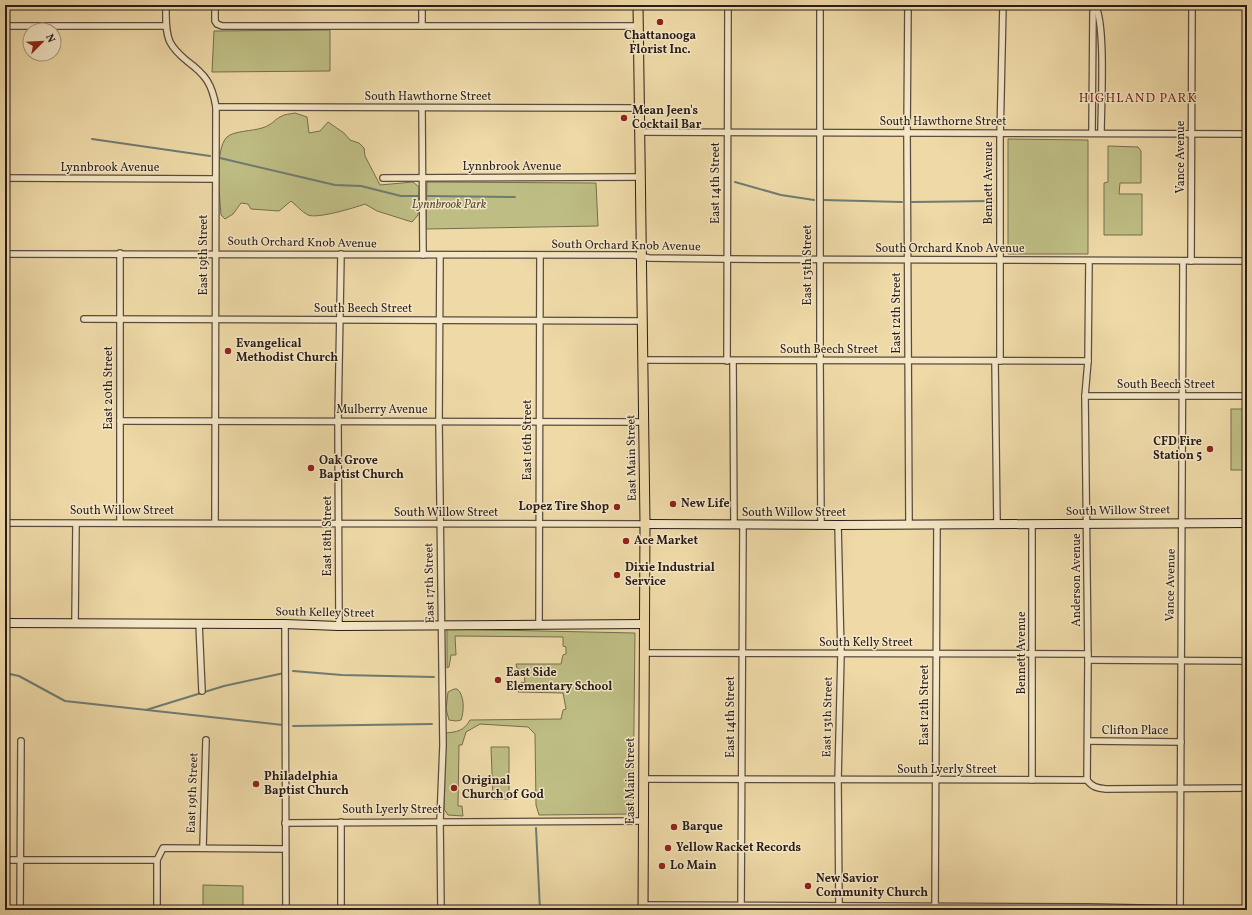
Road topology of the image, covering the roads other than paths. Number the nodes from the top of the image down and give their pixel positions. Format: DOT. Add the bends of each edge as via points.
graph roads {
  1 [pos="6,5"];
  2 [pos="166,5"];
  3 [pos="215,5"];
  4 [pos="422,5"];
  5 [pos="638,5"];
  6 [pos="728,5"];
  7 [pos="820,5"];
  8 [pos="908,5"];
  9 [pos="1003,5"];
  10 [pos="1095,5"];
  11 [pos="1189,6"];
  12 [pos="1247,6"];
  13 [pos="6,26"];
  14 [pos="166,26"];
  15 [pos="422,26"];
  16 [pos="638,26"];
  17 [pos="216,107"];
  18 [pos="422,108"];
  19 [pos="639,108"];
  20 [pos="640,132"];
  21 [pos="728,132"];
  22 [pos="820,133"];
  23 [pos="907,133"];
  24 [pos="1000,133"];
  25 [pos="1092,133"];
  26 [pos="1101,133"];
  27 [pos="1192,133"];
  28 [pos="1247,134"];
  29 [pos="640,177"];
  30 [pos="5,178"];
  31 [pos="383,178"];
  32 [pos="423,178"];
  33 [pos="214,179"];
  34 [pos="5,244"];
  35 [pos="120,253"];
  36 [pos="216,253"];
  37 [pos="5,254"];
  38 [pos="341,254"];
  39 [pos="423,255"];
  40 [pos="440,255"];
  41 [pos="540,255"];
  42 [pos="642,256"];
  43 [pos="727,259"];
  44 [pos="820,260"];
  45 [pos="908,260"];
  46 [pos="1000,260"];
  47 [pos="1090,261"];
  48 [pos="1183,261"];
  49 [pos="1190,261"];
  50 [pos="1247,261"];
  51 [pos="84,319"];
  52 [pos="120,320"];
  53 [pos="215,320"];
  54 [pos="440,320"];
  55 [pos="340,321"];
  56 [pos="540,321"];
  57 [pos="642,322"];
  58 [pos="643,360"];
  59 [pos="730,361"];
  60 [pos="820,361"];
  61 [pos="908,361"];
  62 [pos="998,361"];
  63 [pos="1088,361"];
  64 [pos="1085,396"];
  65 [pos="1247,396"];
  66 [pos="1183,397"];
  67 [pos="120,421"];
  68 [pos="214,421"];
  69 [pos="338,421"];
  70 [pos="439,421"];
  71 [pos="540,422"];
  72 [pos="644,422"];
  73 [pos="5,523"];
  74 [pos="120,523"];
  75 [pos="215,523"];
  76 [pos="1182,523"];
  77 [pos="1247,523"];
  78 [pos="76,524"];
  79 [pos="340,524"];
  80 [pos="645,524"];
  81 [pos="739,524"];
  82 [pos="821,524"];
  83 [pos="909,524"];
  84 [pos="937,524"];
  85 [pos="1032,524"];
  86 [pos="1087,524"];
  87 [pos="440,525"];
  88 [pos="539,525"];
  89 [pos="838,525"];
  90 [pos="997,525"];
  91 [pos="5,623"];
  92 [pos="75,623"];
  93 [pos="199,624"];
  94 [pos="285,624"];
  95 [pos="644,624"];
  96 [pos="442,625"];
  97 [pos="539,625"];
  98 [pos="339,626"];
  99 [pos="644,653"];
  100 [pos="742,654"];
  101 [pos="840,654"];
  102 [pos="936,654"];
  103 [pos="1033,654"];
  104 [pos="1088,657"];
  105 [pos="1181,661"];
  106 [pos="1247,661"];
  107 [pos="202,691"];
  108 [pos="206,740"];
  109 [pos="21,741"];
  110 [pos="1089,741"];
  111 [pos="1181,742"];
  112 [pos="644,779"];
  113 [pos="742,780"];
  114 [pos="838,780"];
  115 [pos="935,780"];
  116 [pos="1032,780"];
  117 [pos="1087,780"];
  118 [pos="1180,788"];
  119 [pos="1247,788"];
  120 [pos="440,821"];
  121 [pos="643,821"];
  122 [pos="341,822"];
  123 [pos="285,823"];
  124 [pos="203,847"];
  125 [pos="285,849"];
  126 [pos="5,860"];
  127 [pos="21,860"];
  128 [pos="157,860"];
  129 [pos="643,908"];
  130 [pos="741,908"];
  131 [pos="838,908"];
  132 [pos="935,908"];
  133 [pos="1089,908"];
  134 [pos="20,910"];
  135 [pos="157,910"];
  136 [pos="286,910"];
  137 [pos="341,910"];
  138 [pos="441,910"];
  139 [pos="1180,910"];
  140 [pos="1240,910"];
  1 -- 13 [label="street"];
  2 -- 14 [label="street, East 19th Street"];
  3 -- 15 [label="street" via="217,24"];
  4 -- 15 [label="street"];
  5 -- 6 [label="street"];
  5 -- 16 [label="main road, East Main Street"];
  6 -- 7 [label="street"];
  6 -- 21 [label="street, East 14th Street"];
  7 -- 8 [label="street"];
  7 -- 22 [label="street, East 13th Street"];
  8 -- 9 [label="street"];
  8 -- 23 [label="street, East 12th Street"];
  9 -- 10 [label="street"];
  9 -- 24 [label="street, Bennett Avenue"];
  10 -- 11 [label="street"];
  10 -- 25 [label="street" via="1092,12"];
  10 -- 26 [label="street" via="1099,12 1100,30"];
  11 -- 12 [label="street"];
  11 -- 27 [label="street, Vance Avenue"];
  13 -- 14 [label="street"];
  14 -- 17 [label="street, East 19th Street" via="170,42 178,54 205,76 213,89"];
  15 -- 16 [label="street"];
  16 -- 19 [label="main road, East Main Street"];
  17 -- 18 [label="street, South Hawthorne Street"];
  17 -- 33 [label="street, East 19th Street"];
  18 -- 19 [label="street, South Hawthorne Street"];
  18 -- 32 [label="street"];
  19 -- 20 [label="main road, East Main Street"];
  20 -- 21 [label="street, South Hawthorne Street"];
  20 -- 29 [label="main road, East Main Street"];
  21 -- 22 [label="street, South Hawthorne Street"];
  21 -- 43 [label="street, East 14th Street"];
  22 -- 23 [label="street, South Hawthorne Street"];
  22 -- 44 [label="street, East 13th Street"];
  23 -- 24 [label="street, South Hawthorne Street"];
  23 -- 45 [label="street, East 12th Street"];
  24 -- 25 [label="street, South Hawthorne Street"];
  24 -- 46 [label="street, Bennett Avenue"];
  25 -- 26 [label="street, South Hawthorne Street"];
  26 -- 27 [label="street, South Hawthorne Street"];
  27 -- 28 [label="street, South Hawthorne Street"];
  27 -- 49 [label="street, Vance Avenue"];
  29 -- 32 [label="street, Lynnbrook Avenue"];
  29 -- 42 [label="main road, East Main Street"];
  30 -- 33 [label="street, Lynnbrook Avenue"];
  30 -- 34 [label="street"];
  31 -- 32 [label="street, Lynnbrook Avenue"];
  32 -- 39 [label="street"];
  33 -- 36 [label="street, East 19th Street"];
  35 -- 36 [label="street, South Orchard Knob Avenue"];
  35 -- 37 [label="street, South Orchard Knob Avenue"];
  35 -- 52 [label="street, East 20th Street"];
  36 -- 38 [label="street, South Orchard Knob Avenue"];
  36 -- 53 [label="street, East 19th Street"];
  38 -- 39 [label="street, South Orchard Knob Avenue"];
  38 -- 55 [label="street, East 18th Street"];
  39 -- 40 [label="street, South Orchard Knob Avenue"];
  40 -- 41 [label="street, South Orchard Knob Avenue"];
  40 -- 54 [label="street, East 17th Street"];
  41 -- 42 [label="street, South Orchard Knob Avenue"];
  41 -- 56 [label="street, East 16th Street"];
  42 -- 43 [label="street, South Orchard Knob Avenue"];
  42 -- 57 [label="main road, East Main Street"];
  43 -- 44 [label="street, South Orchard Knob Avenue"];
  43 -- 59 [label="street, East 14th Street"];
  44 -- 45 [label="street, South Orchard Knob Avenue"];
  44 -- 60 [label="street, East 13th Street"];
  45 -- 46 [label="street, South Orchard Knob Avenue"];
  45 -- 61 [label="street, East 12th Street"];
  46 -- 47 [label="street, South Orchard Knob Avenue"];
  46 -- 62 [label="street, Bennett Avenue"];
  47 -- 48 [label="street, South Orchard Knob Avenue"];
  47 -- 63 [label="street, Anderson Avenue"];
  48 -- 49 [label="street, South Orchard Knob Avenue"];
  48 -- 66 [label="street, Vance Avenue"];
  49 -- 50 [label="street, South Orchard Knob Avenue"];
  51 -- 52 [label="street, South Beech Street"];
  52 -- 53 [label="street, South Beech Street"];
  52 -- 67 [label="street, East 20th Street"];
  53 -- 55 [label="street, South Beech Street"];
  53 -- 68 [label="street, East 19th Street"];
  54 -- 55 [label="street, South Beech Street"];
  54 -- 56 [label="street, South Beech Street"];
  54 -- 70 [label="street, East 17th Street"];
  55 -- 69 [label="street, East 18th Street"];
  56 -- 57 [label="street, South Beech Street"];
  56 -- 71 [label="street, East 16th Street"];
  57 -- 58 [label="main road, East Main Street"];
  58 -- 59 [label="street, South Beech Street"];
  58 -- 72 [label="main road, East Main Street"];
  59 -- 60 [label="street, South Beech Street"];
  59 -- 81 [label="street, East 14th Street"];
  60 -- 61 [label="street, South Beech Street"];
  60 -- 82 [label="street, East 13th Street"];
  61 -- 62 [label="street, South Beech Street"];
  61 -- 83 [label="street, East 12th Street"];
  62 -- 63 [label="street, South Beech Street"];
  62 -- 90 [label="street, Bennett Avenue"];
  63 -- 64 [label="street, Anderson Avenue"];
  64 -- 66 [label="street, South Beech Street"];
  64 -- 86 [label="street, Anderson Avenue"];
  65 -- 66 [label="street, South Beech Street"];
  66 -- 76 [label="street, Vance Avenue"];
  67 -- 68 [label="street, Mulberry Avenue"];
  67 -- 74 [label="street, East 20th Street"];
  68 -- 69 [label="street, Mulberry Avenue"];
  68 -- 75 [label="street, East 19th Street"];
  69 -- 70 [label="street, Mulberry Avenue"];
  69 -- 79 [label="street, East 18th Street"];
  70 -- 71 [label="street, Mulberry Avenue"];
  70 -- 87 [label="street, East 17th Street"];
  71 -- 72 [label="street, Mulberry Avenue"];
  71 -- 88 [label="street, East 16th Street"];
  72 -- 80 [label="main road, East Main Street"];
  73 -- 78 [label="street, South Willow Street"];
  74 -- 75 [label="street, South Willow Street"];
  74 -- 78 [label="street, South Willow Street"];
  75 -- 79 [label="street, South Willow Street"];
  76 -- 77 [label="main road, South Willow Street"];
  76 -- 86 [label="main road, South Willow Street"];
  76 -- 105 [label="street, Vance Avenue"];
  78 -- 92 [label="street"];
  79 -- 87 [label="street, South Willow Street"];
  79 -- 98 [label="street, East 18th Street"];
  80 -- 81 [label="main road, South Willow Street"];
  80 -- 88 [label="street, South Willow Street"];
  80 -- 95 [label="main road, East Main Street"];
  81 -- 82 [label="main road, South Willow Street"];
  81 -- 100 [label="street, East 14th Street"];
  82 -- 89 [label="main road, South Willow Street"];
  83 -- 84 [label="main road, South Willow Street"];
  83 -- 89 [label="main road, South Willow Street"];
  84 -- 90 [label="main road, South Willow Street"];
  84 -- 102 [label="street, East 12th Street"];
  85 -- 86 [label="main road, South Willow Street"];
  85 -- 90 [label="main road, South Willow Street"];
  85 -- 103 [label="street, Bennett Avenue"];
  86 -- 104 [label="street, Anderson Avenue"];
  87 -- 88 [label="street, South Willow Street"];
  87 -- 96 [label="street, East 17th Street"];
  88 -- 97 [label="street, East 16th Street"];
  89 -- 101 [label="street, East 13th Street"];
  91 -- 92 [label="main road, South Kelley Street"];
  92 -- 93 [label="main road, South Kelley Street"];
  93 -- 94 [label="main road, South Kelley Street"];
  93 -- 107 [label="street"];
  94 -- 98 [label="main road, South Kelley Street"];
  94 -- 123 [label="street"];
  95 -- 97 [label="main road, South Kelley Street"];
  95 -- 99 [label="main road, East Main Street"];
  96 -- 97 [label="main road, South Kelley Street"];
  96 -- 98 [label="main road, South Kelley Street"];
  96 -- 120 [label="street, East 17th Street" via="443,745"];
  99 -- 100 [label="street, South Kelly Street"];
  99 -- 112 [label="main road, East Main Street"];
  100 -- 101 [label="street, South Kelly Street"];
  100 -- 113 [label="street, East 14th Street"];
  101 -- 102 [label="street, South Kelly Street"];
  101 -- 114 [label="street, East 13th Street"];
  102 -- 103 [label="street, South Kelly Street"];
  102 -- 115 [label="street, East 12th Street"];
  103 -- 104 [label="street, South Kelly Street"];
  103 -- 116 [label="street, Bennett Avenue"];
  104 -- 105 [label="street, South Kelly Street"];
  104 -- 110 [label="street, Anderson Avenue"];
  105 -- 106 [label="street, South Kelly Street"];
  105 -- 111 [label="street, Vance Avenue"];
  108 -- 124 [label="street, East 19th Street"];
  109 -- 127 [label="street"];
  110 -- 111 [label="street, Clifton Place"];
  110 -- 117 [label="street, Anderson Avenue"];
  111 -- 118 [label="street, Vance Avenue"];
  112 -- 113 [label="street, South Lyerly Street"];
  112 -- 121 [label="main road, East Main Street"];
  113 -- 114 [label="street, South Lyerly Street"];
  113 -- 130 [label="street, East 14th Street"];
  114 -- 115 [label="street, South Lyerly Street"];
  114 -- 131 [label="street, East 13th Street"];
  115 -- 116 [label="street, South Lyerly Street"];
  115 -- 132 [label="street, East 12th Street"];
  116 -- 117 [label="street, South Lyerly Street"];
  117 -- 118 [label="street, South Lyerly Street" via="1097,788 1106,789"];
  118 -- 119 [label="street, South Lyerly Street"];
  118 -- 139 [label="street, Vance Avenue"];
  120 -- 121 [label="street, South Lyerly Street"];
  120 -- 122 [label="street, South Lyerly Street"];
  120 -- 138 [label="street, East 17th Street"];
  121 -- 129 [label="main road, East Main Street"];
  122 -- 123 [label="street, South Lyerly Street"];
  122 -- 137 [label="street"];
  123 -- 125 [label="street"];
  124 -- 125 [label="street"];
  124 -- 128 [label="street" via="163,848"];
  125 -- 136 [label="street"];
  126 -- 127 [label="street"];
  127 -- 128 [label="street"];
  127 -- 134 [label="street"];
  128 -- 135 [label="street"];
  129 -- 130 [label="street"];
  130 -- 131 [label="street"];
  131 -- 132 [label="street"];
  132 -- 133 [label="street"];
  133 -- 139 [label="street"];
  139 -- 140 [label="street"];
}
